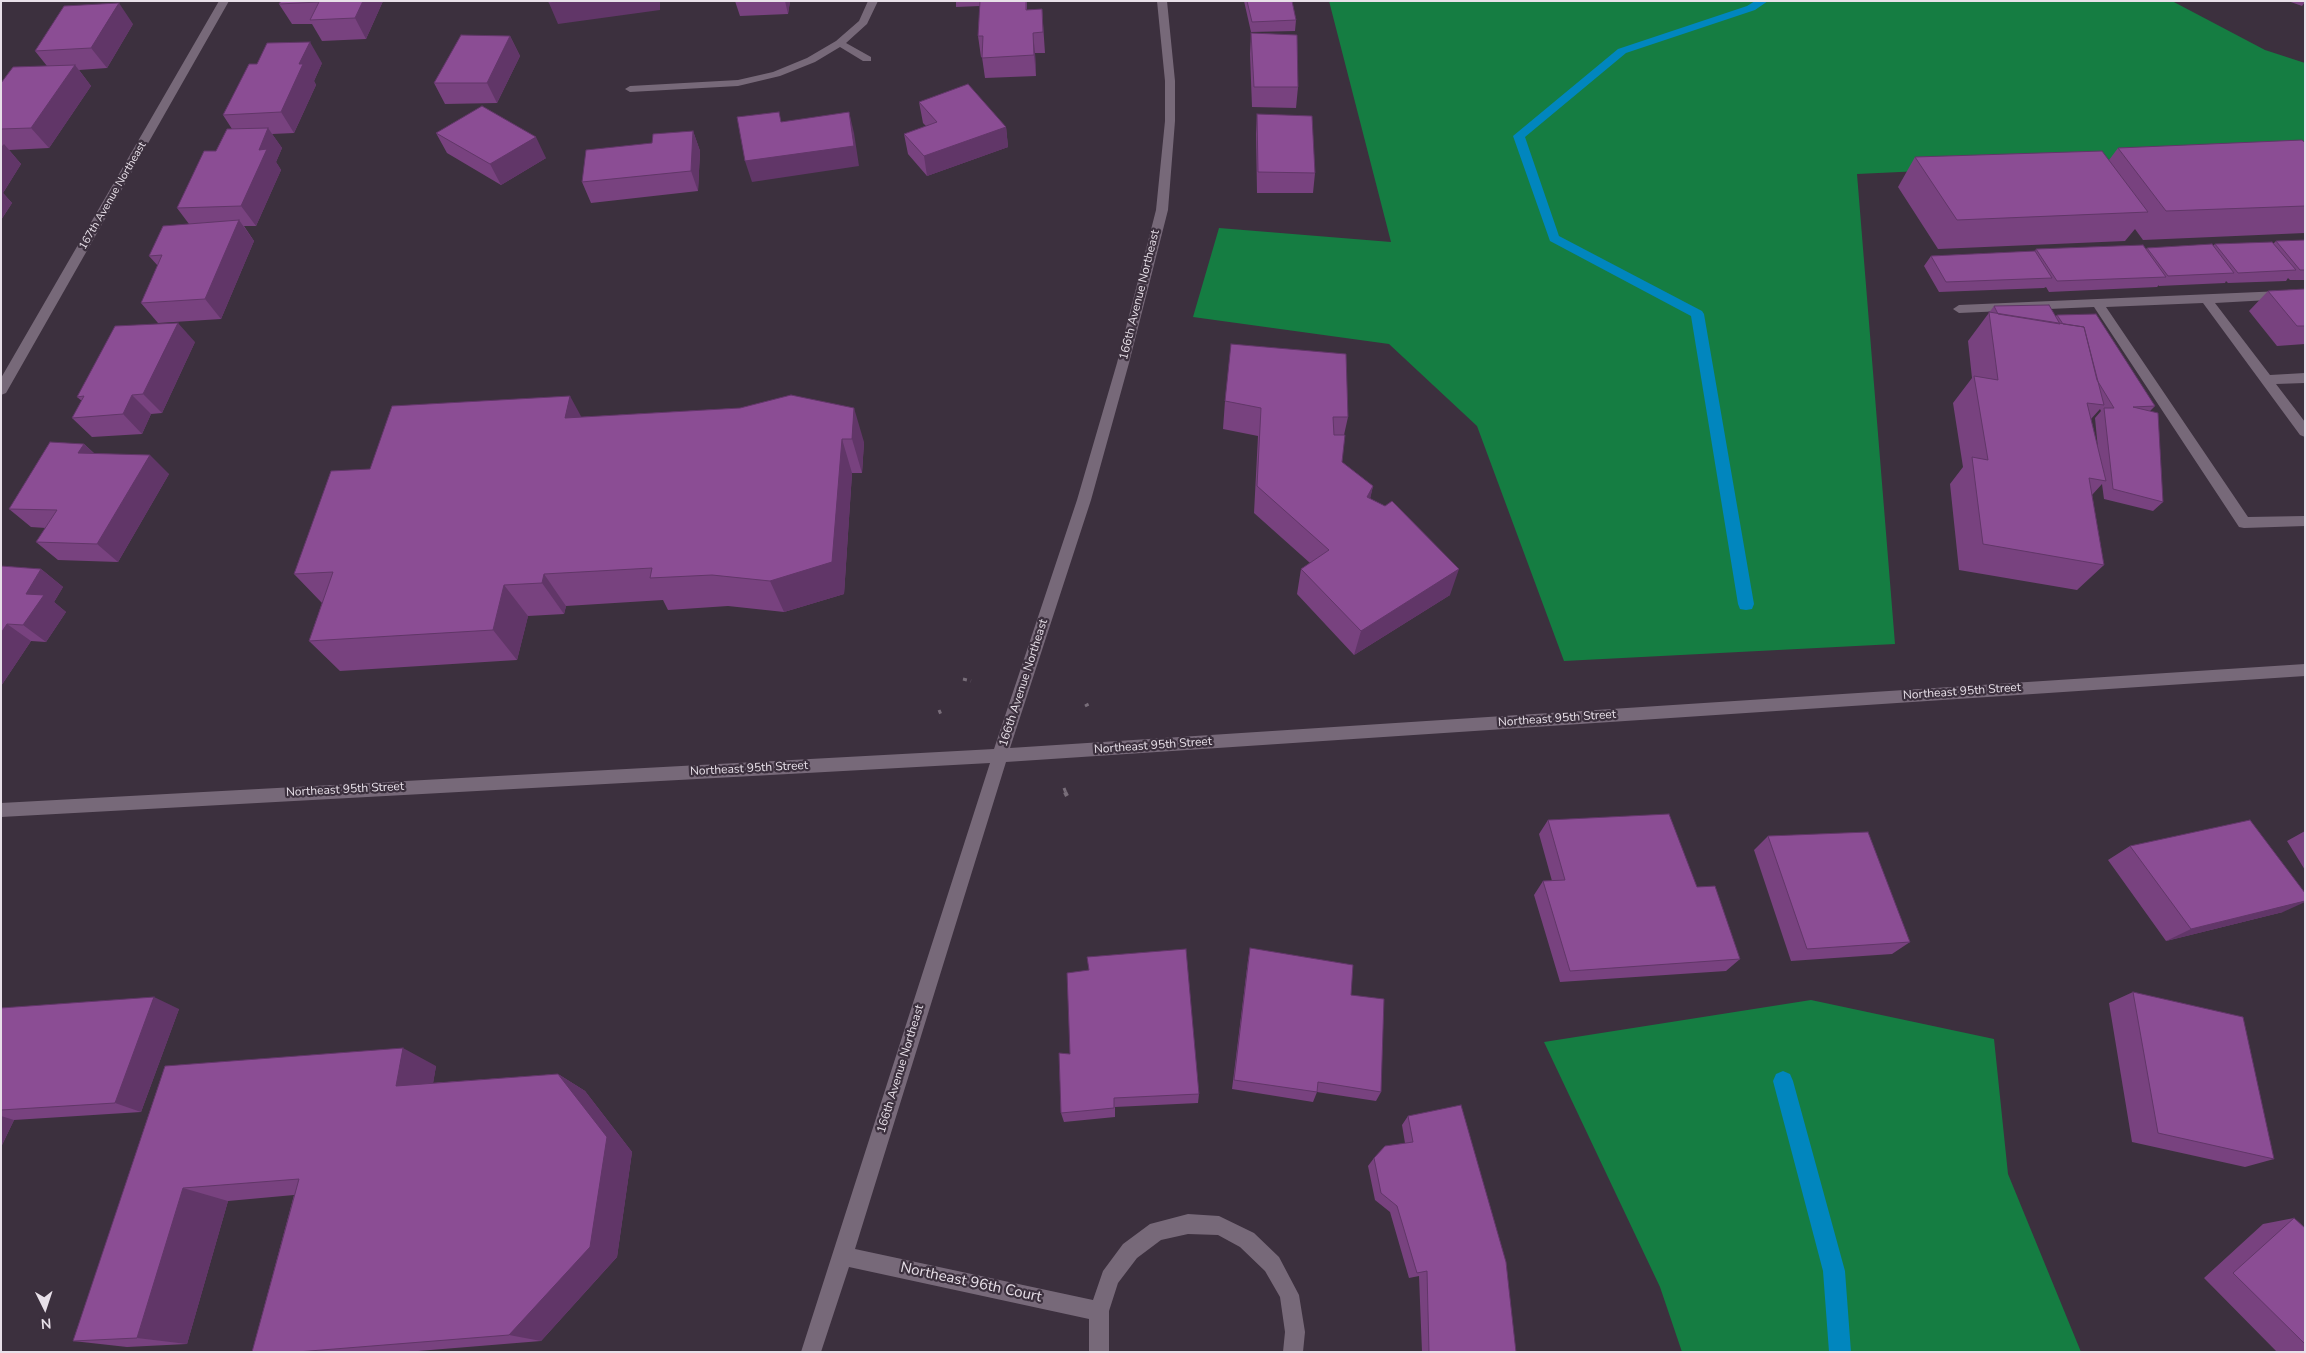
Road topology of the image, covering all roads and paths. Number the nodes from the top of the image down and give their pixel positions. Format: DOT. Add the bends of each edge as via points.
graph roads {
  1 [pos="224,1"];
  2 [pos="873,1"];
  3 [pos="1162,1"];
  4 [pos="840,43"];
  5 [pos="867,59"];
  6 [pos="630,88"];
  7 [pos="2305,294"];
  8 [pos="2206,299"];
  9 [pos="2097,303"];
  10 [pos="1959,309"];
  11 [pos="2305,378"];
  12 [pos="2266,380"];
  13 [pos="1,390"];
  14 [pos="2305,432"];
  15 [pos="2305,520"];
  16 [pos="2305,670"];
  17 [pos="963,679"];
  18 [pos="972,681"];
  19 [pos="1091,703"];
  20 [pos="1085,706"];
  21 [pos="939,710"];
  22 [pos="942,717"];
  23 [pos="1000,756"];
  24 [pos="1064,788"];
  25 [pos="1067,796"];
  26 [pos="1,810"];
  27 [pos="843,1256"];
  28 [pos="1099,1311"];
  29 [pos="811,1352"];
  30 [pos="1099,1352"];
  31 [pos="1293,1352"];
  1 -- 13 [label="street, 167th Avenue Northeast"];
  2 -- 4 [label="street" via="863,22"];
  3 -- 23 [label="street, 166th Avenue Northeast" via="1170,81 1162,210 1124,363 1084,500"];
  4 -- 5 [label="street"];
  4 -- 6 [label="street" via="811,60 776,74 738,83"];
  7 -- 8 [label="street"];
  8 -- 9 [label="street"];
  8 -- 12 [label="street"];
  9 -- 10 [label="street"];
  9 -- 15 [label="street" via="2244,523"];
  11 -- 12 [label="street"];
  12 -- 14 [label="street"];
  16 -- 23 [label="street, Northeast 95th Street"];
  17 -- 18 [label="path"];
  19 -- 20 [label="path"];
  21 -- 22 [label="path"];
  23 -- 26 [label="street, Northeast 95th Street"];
  23 -- 27 [label="street, 166th Avenue Northeast"];
  24 -- 25 [label="path"];
  27 -- 28 [label="street, Northeast 96th Court"];
  27 -- 29 [label="street, 166th Avenue Northeast"];
  28 -- 30 [label="street"];
  28 -- 31 [label="street" via="1110,1278 1130,1251 1157,1231 1188,1224 1219,1226 1247,1240 1272,1264 1289,1295 1295,1332"];
}
